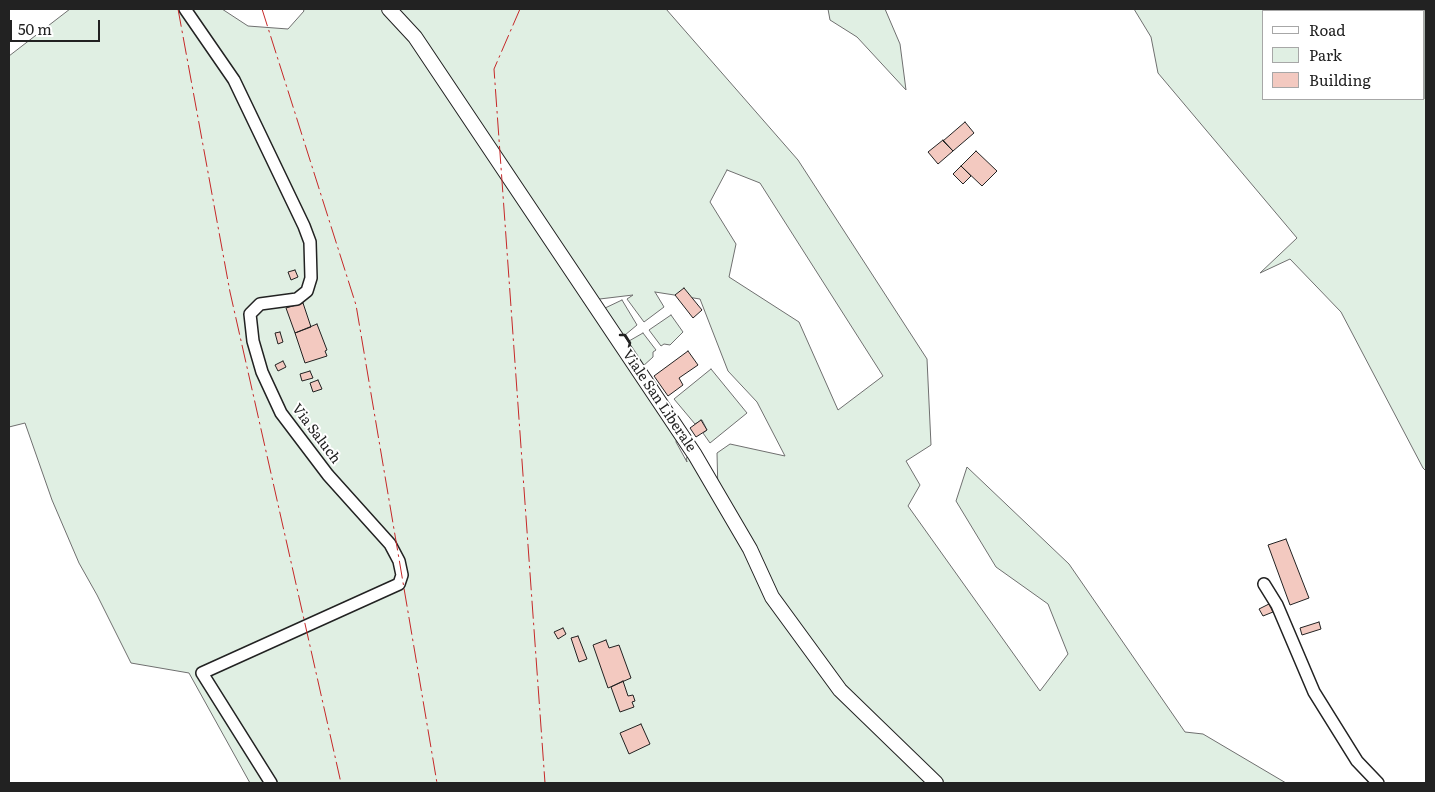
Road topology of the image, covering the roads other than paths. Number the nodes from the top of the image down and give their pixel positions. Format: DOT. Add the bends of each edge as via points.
graph roads {
  1 [pos="185,9"];
  2 [pos="390,9"];
  3 [pos="1264,584"];
  4 [pos="271,783"];
  5 [pos="936,783"];
  6 [pos="1378,783"];
  1 -- 4 [label="street, Via Saluch" via="234,80 310,242 311,278 307,291 297,299 260,304 250,314 253,341 262,372 280,413 328,475 390,544 402,575 399,584 202,673"];
  2 -- 5 [label="street, Viale San Liberale" via="415,37 695,455 750,549 772,597 840,690"];
  3 -- 6 [label="street" via="1278,605 1314,692 1357,762"];
}
